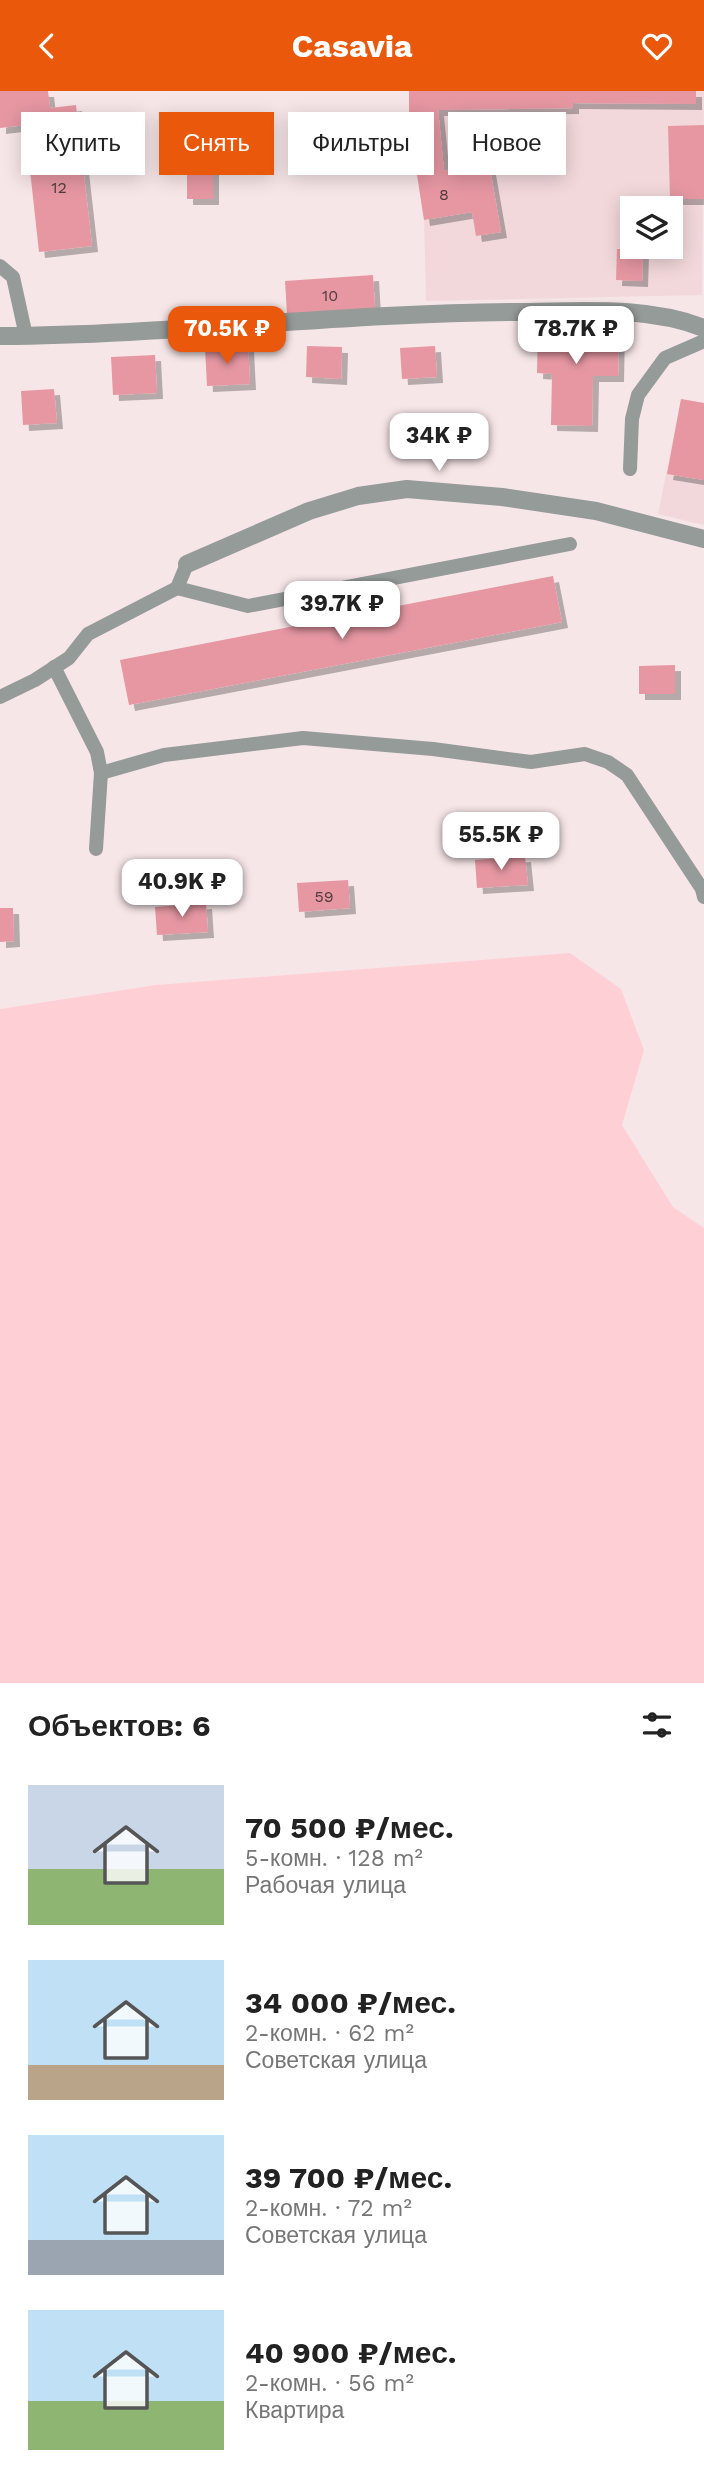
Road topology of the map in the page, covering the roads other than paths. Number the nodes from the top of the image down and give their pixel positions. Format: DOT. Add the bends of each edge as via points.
graph roads {
  1 [pos="0,265"];
  2 [pos="704,328"];
  3 [pos="0,336"];
  4 [pos="26,336"];
  5 [pos="704,341"];
  6 [pos="630,469"];
  7 [pos="704,539"];
  8 [pos="570,544"];
  9 [pos="187,564"];
  10 [pos="177,587"];
  11 [pos="54,667"];
  12 [pos="0,697"];
  13 [pos="101,773"];
  14 [pos="96,849"];
  15 [pos="703,891"];
  1 -- 4 [label="lane" via="13,277"];
  2 -- 4 [label="street" via="681,319 628,311 447,313"];
  3 -- 4 [label="street"];
  5 -- 6 [label="lane" via="665,358 638,395"];
  7 -- 9 [label="street" via="596,511 407,489 358,496 309,511"];
  8 -- 10 [label="lane" via="248,606"];
  9 -- 10 [label="lane"];
  10 -- 11 [label="lane" via="88,634"];
  11 -- 12 [label="lane"];
  11 -- 13 [label="lane" via="97,752"];
  13 -- 14 [label="lane"];
  13 -- 15 [label="lane" via="163,755 303,737 531,762 585,754 627,775"];
}
